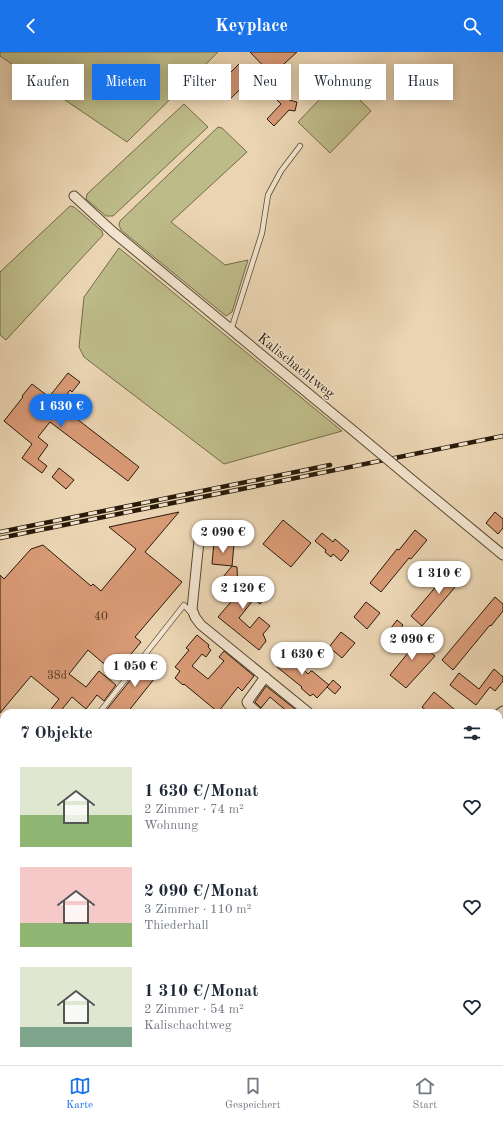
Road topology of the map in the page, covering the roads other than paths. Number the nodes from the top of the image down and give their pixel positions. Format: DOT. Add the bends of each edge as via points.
graph roads {
  1 [pos="300,146"];
  2 [pos="74,196"];
  3 [pos="231,330"];
  4 [pos="200,531"];
  5 [pos="503,555"];
  6 [pos="196,619"];
  7 [pos="265,677"];
  8 [pos="102,709"];
  9 [pos="254,709"];
  10 [pos="304,709"];
  1 -- 3 [label="lane" via="281,171 268,195 262,233"];
  2 -- 3 [label="street, Kalischachtweg"];
  3 -- 5 [label="street, Kalischachtweg, bridge"];
  4 -- 6 [label="street" via="192,609"];
  6 -- 7 [label="street"];
  6 -- 8 [label="lane" via="184,605"];
  7 -- 9 [label="street" via="247,702"];
  7 -- 10 [label="street"];
}
